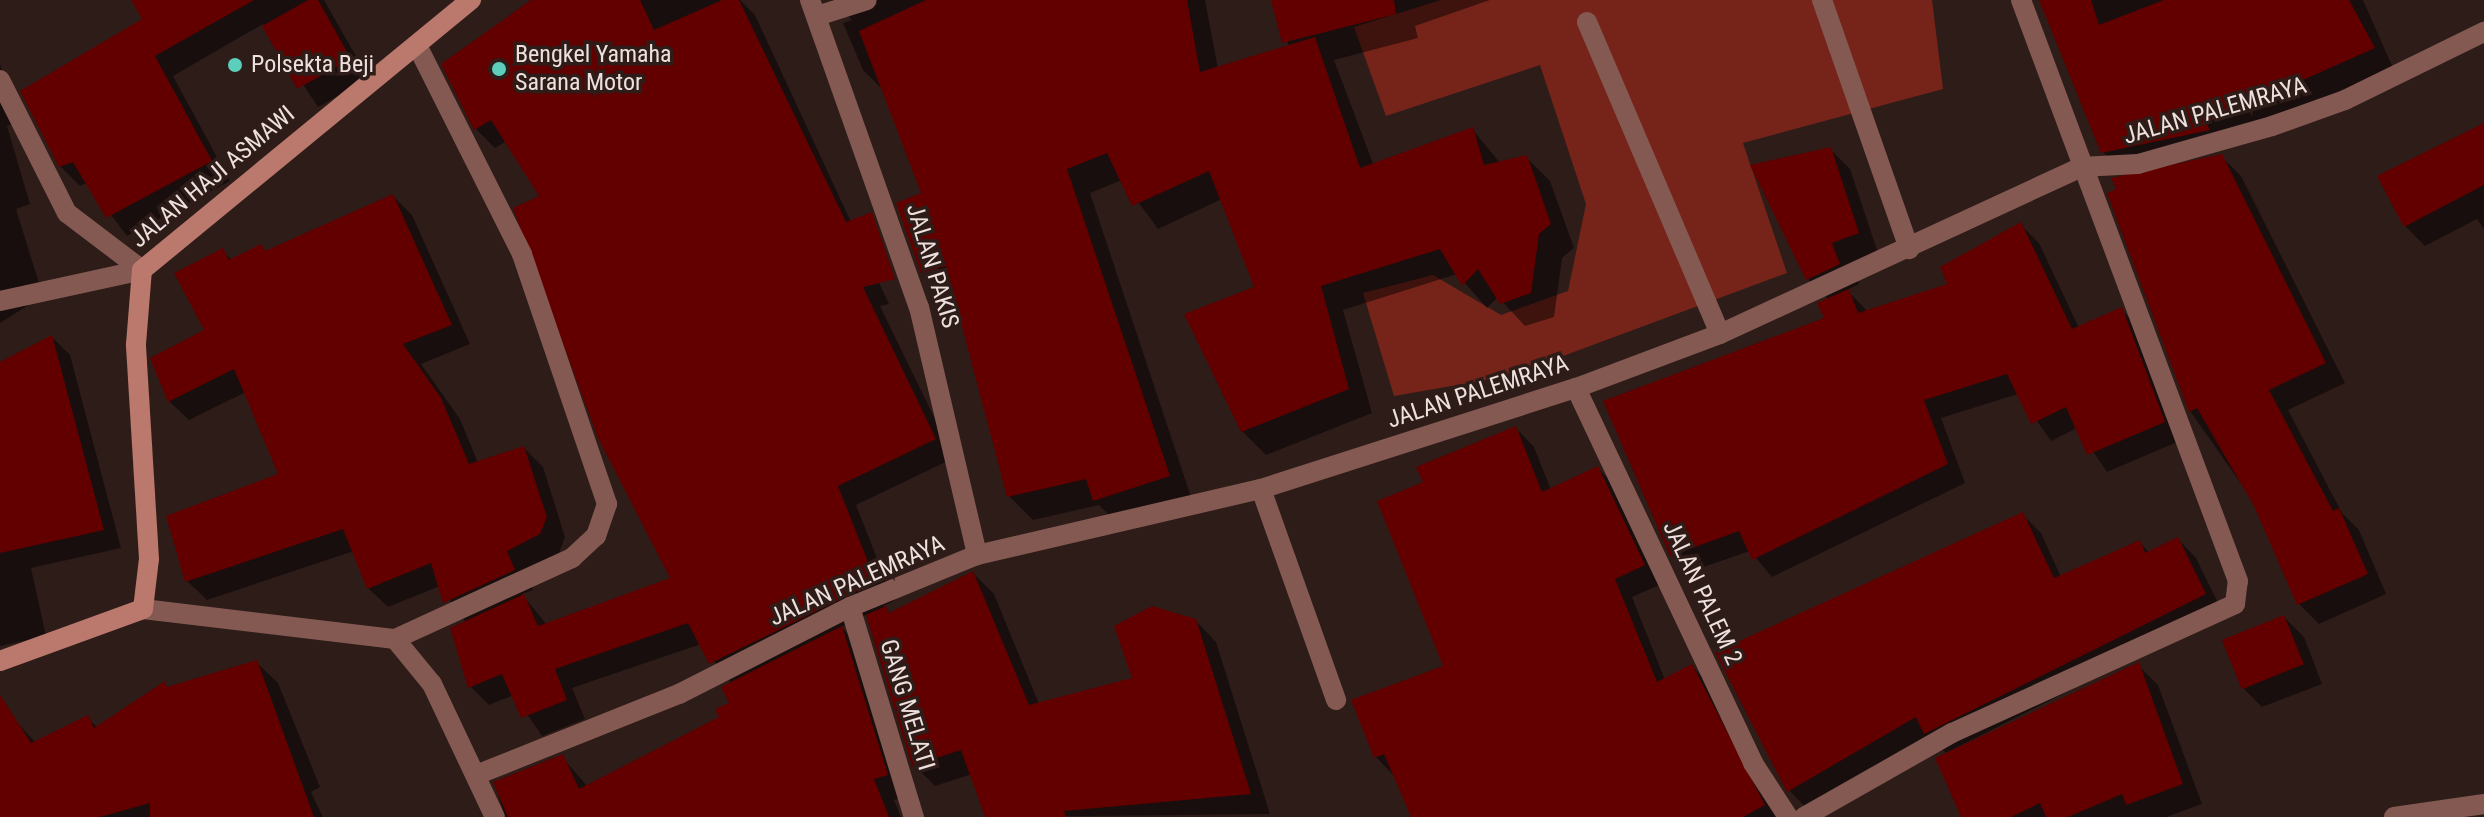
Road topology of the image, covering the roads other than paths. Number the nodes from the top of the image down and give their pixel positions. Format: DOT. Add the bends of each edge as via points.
graph roads {
  1 [pos="471,0"];
  2 [pos="867,0"];
  3 [pos="1822,0"];
  4 [pos="2021,0"];
  5 [pos="814,8"];
  6 [pos="1587,22"];
  7 [pos="2484,32"];
  8 [pos="417,45"];
  9 [pos="0,80"];
  10 [pos="2081,167"];
  11 [pos="1909,249"];
  12 [pos="142,270"];
  13 [pos="0,301"];
  14 [pos="1720,334"];
  15 [pos="1576,388"];
  16 [pos="1261,489"];
  17 [pos="977,555"];
  18 [pos="850,607"];
  19 [pos="143,609"];
  20 [pos="395,639"];
  21 [pos="0,661"];
  22 [pos="1336,700"];
  23 [pos="476,775"];
  24 [pos="2484,804"];
  25 [pos="495,817"];
  26 [pos="914,817"];
  27 [pos="1788,817"];
  28 [pos="1804,817"];
  29 [pos="2394,817"];
  1 -- 8 [label="street, JALAN HAJI ASMAWI"];
  2 -- 5 [label="street"];
  3 -- 11 [label="street"];
  4 -- 10 [label="street"];
  5 -- 17 [label="street, JALAN PAKIS" via="919,307"];
  6 -- 14 [label="street"];
  7 -- 10 [label="street, JALAN PALEMRAYA" via="2345,100 2272,126 2138,164"];
  8 -- 12 [label="street, JALAN HAJI ASMAWI"];
  8 -- 20 [label="street" via="522,254 607,504 596,536 572,558"];
  9 -- 12 [label="street" via="67,213"];
  10 -- 11 [label="street, JALAN PALEMRAYA"];
  10 -- 28 [label="street" via="2238,581 2235,604 1952,733"];
  11 -- 14 [label="street, JALAN PALEMRAYA"];
  12 -- 13 [label="street"];
  12 -- 19 [label="street, JALAN HAJI ASMAWI" via="136,344 149,559"];
  14 -- 15 [label="street, JALAN PALEMRAYA"];
  15 -- 16 [label="street, JALAN PALEMRAYA"];
  15 -- 27 [label="street, JALAN PALEM 2" via="1753,763"];
  16 -- 17 [label="street, JALAN PALEMRAYA"];
  16 -- 22 [label="street"];
  17 -- 18 [label="street, JALAN PALEMRAYA"];
  18 -- 23 [label="street, JALAN PALEMRAYA" via="679,694"];
  18 -- 26 [label="street, GANG MELATI"];
  19 -- 20 [label="street"];
  19 -- 21 [label="street"];
  20 -- 23 [label="street" via="416,657"];
  23 -- 25 [label="street"];
  24 -- 29 [label="street"];
}
